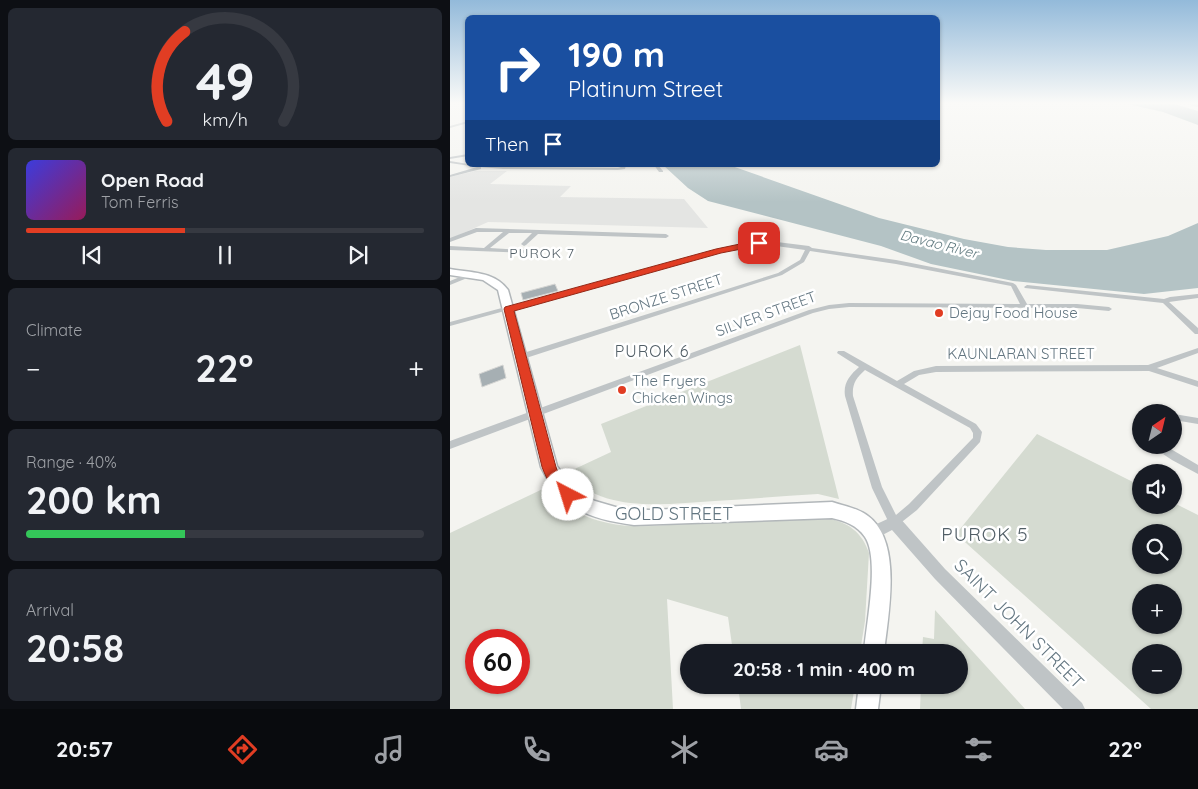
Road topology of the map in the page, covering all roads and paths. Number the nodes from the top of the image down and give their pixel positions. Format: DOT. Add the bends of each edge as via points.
graph roads {
  1 [pos="465,150"];
  2 [pos="450,152"];
  3 [pos="465,156"];
  4 [pos="450,160"];
  5 [pos="465,164"];
  6 [pos="484,167"];
  7 [pos="623,167"];
  8 [pos="657,167"];
  9 [pos="660,171"];
  10 [pos="450,176"];
  11 [pos="508,231"];
  12 [pos="536,232"];
  13 [pos="666,236"];
  14 [pos="450,240"];
  15 [pos="524,244"];
  16 [pos="450,248"];
  17 [pos="809,248"];
  18 [pos="486,249"];
  19 [pos="525,252"];
  20 [pos="450,272"];
  21 [pos="470,275"];
  22 [pos="450,283"];
  23 [pos="1027,287"];
  24 [pos="1198,296"];
  25 [pos="1187,297"];
  26 [pos="1165,301"];
  27 [pos="1198,304"];
  28 [pos="1024,306"];
  29 [pos="509,309"];
  30 [pos="1109,309"];
  31 [pos="450,324"];
  32 [pos="1198,332"];
  33 [pos="1198,350"];
  34 [pos="841,353"];
  35 [pos="520,357"];
  36 [pos="865,366"];
  37 [pos="1149,368"];
  38 [pos="898,384"];
  39 [pos="1198,384"];
  40 [pos="534,414"];
  41 [pos="1182,418"];
  42 [pos="1198,421"];
  43 [pos="450,445"];
  44 [pos="1170,454"];
  45 [pos="1198,470"];
  46 [pos="894,522"];
  47 [pos="873,533"];
  48 [pos="875,644"];
  49 [pos="869,694"];
  50 [pos="867,709"];
  51 [pos="1076,709"];
  1 -- 2 [label="street"];
  3 -- 4 [label="street"];
  4 -- 5 [label="street"];
  6 -- 7 [label="street"];
  6 -- 10 [label="street"];
  8 -- 9 [label="street"];
  11 -- 12 [label="street"];
  11 -- 14 [label="street" via="474,230"];
  11 -- 18 [label="street"];
  12 -- 13 [label="street"];
  12 -- 15 [label="street"];
  16 -- 18 [label="street"];
  17 -- 28 [label="street" via="1013,284"];
  17 -- 29 [label="street" via="759,243 734,247"];
  17 -- 35 [label="street, BRONZE STREET" via="802,261 780,274"];
  18 -- 19 [label="street"];
  20 -- 21 [label="main road, GOLD STREET"];
  21 -- 22 [label="street"];
  21 -- 29 [label="main road, GOLD STREET" via="497,283 503,290"];
  23 -- 26 [label="street"];
  24 -- 25 [label="street"];
  25 -- 26 [label="street"];
  25 -- 27 [label="street"];
  26 -- 32 [label="street"];
  28 -- 30 [label="street, SILVER STREET"];
  28 -- 40 [label="street, SILVER STREET" via="849,305 819,309"];
  29 -- 31 [label="street"];
  29 -- 35 [label="main road, GOLD STREET"];
  33 -- 37 [label="street"];
  34 -- 36 [label="street"];
  35 -- 40 [label="main road, GOLD STREET"];
  36 -- 38 [label="street"];
  36 -- 46 [label="street" via="848,384 849,396 878,488"];
  37 -- 38 [label="street, KAUNLARAN STREET" via="936,368 917,373"];
  37 -- 39 [label="street"];
  38 -- 46 [label="street" via="973,426 978,432 977,438 920,500"];
  40 -- 43 [label="street, SILVER STREET"];
  40 -- 47 [label="main road, GOLD STREET" via="554,478 568,495 601,512 649,518 832,510 854,517"];
  41 -- 42 [label="street"];
  44 -- 45 [label="street"];
  46 -- 47 [label="street"];
  46 -- 51 [label="street, SAINT JOHN STREET" via="929,562"];
  47 -- 48 [label="main road" via="881,560"];
  49 -- 50 [label="main road"];
}
